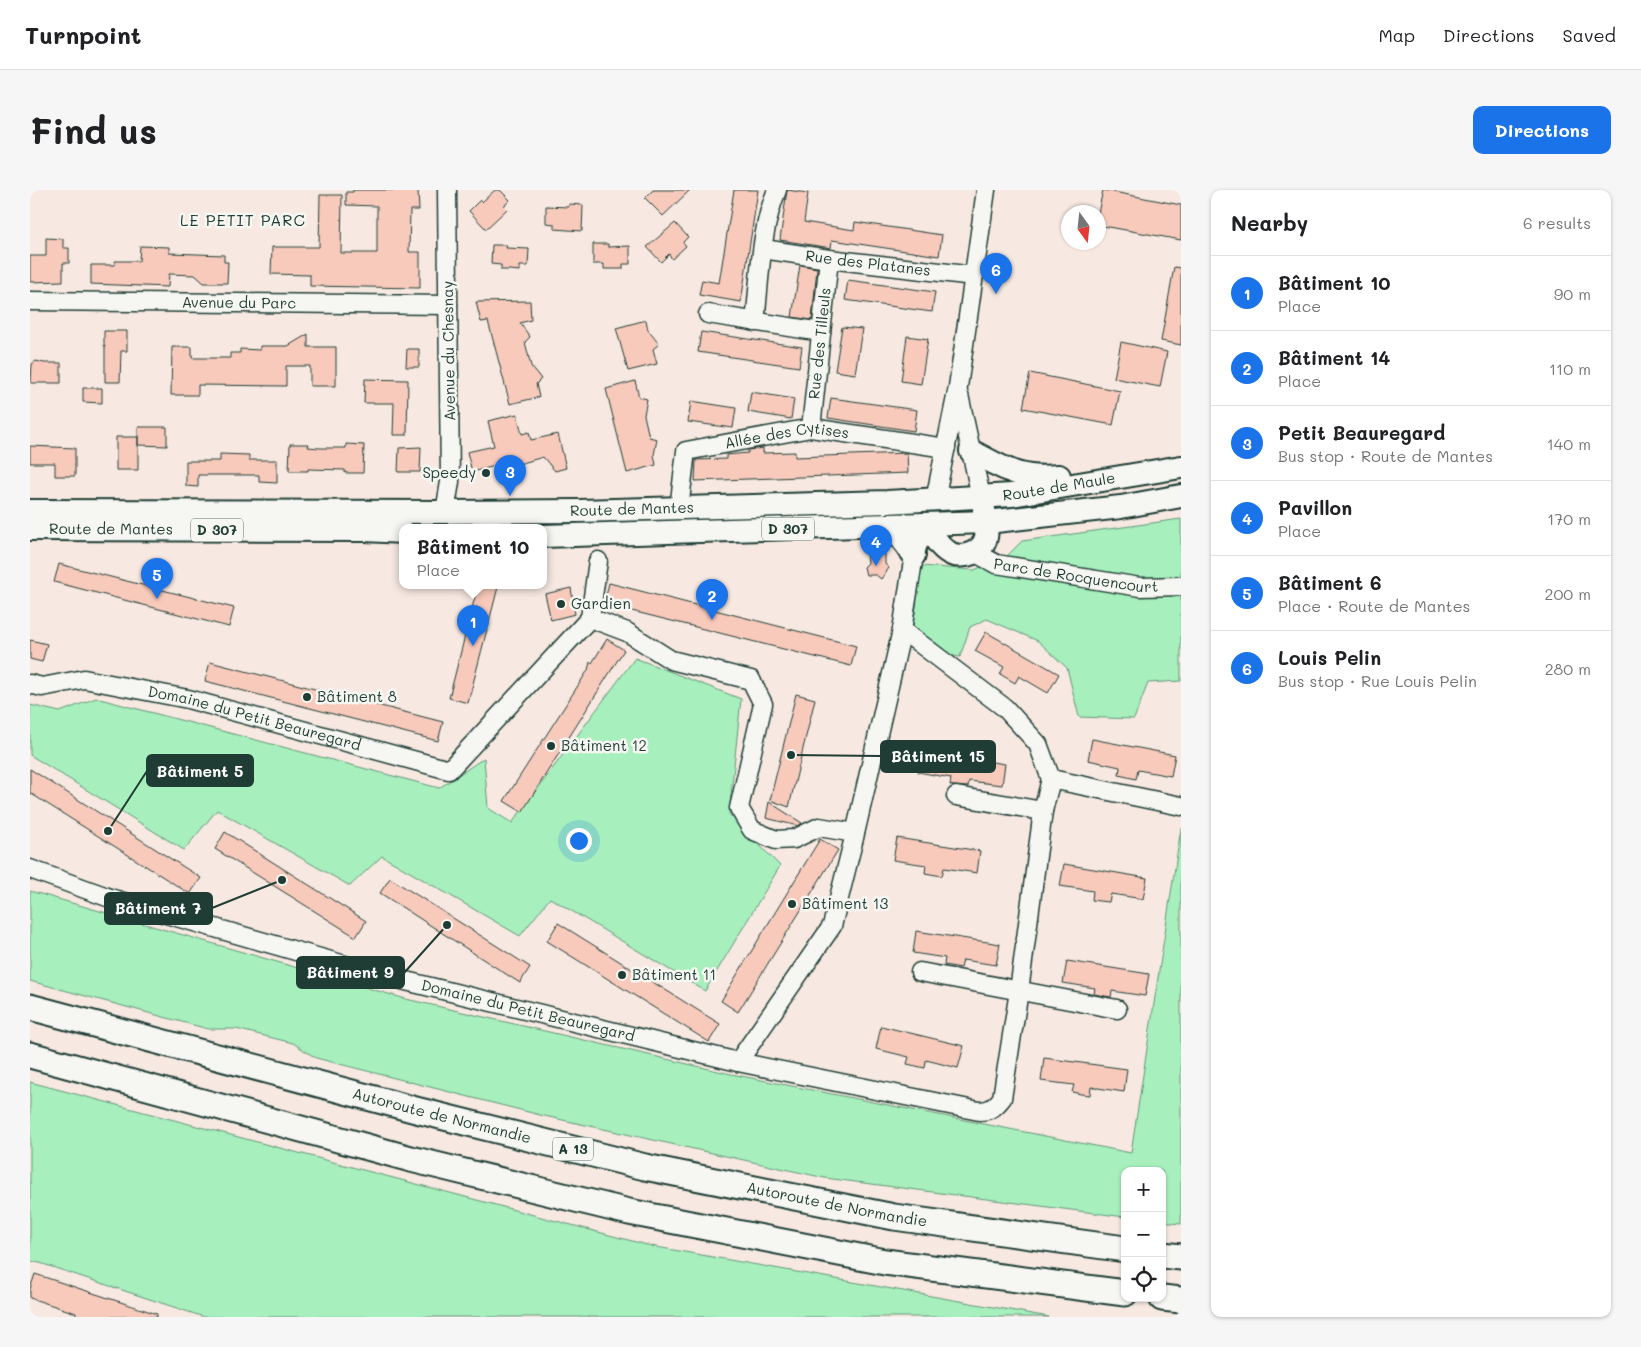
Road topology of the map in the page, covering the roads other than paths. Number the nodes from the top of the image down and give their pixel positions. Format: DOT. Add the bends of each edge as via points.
graph roads {
  1 [pos="447,190"];
  2 [pos="777,190"];
  3 [pos="986,190"];
  4 [pos="763,248"];
  5 [pos="830,259"];
  6 [pos="974,276"];
  7 [pos="448,300"];
  8 [pos="30,301"];
  9 [pos="708,314"];
  10 [pos="755,322"];
  11 [pos="821,332"];
  12 [pos="958,387"];
  13 [pos="811,428"];
  14 [pos="946,448"];
  15 [pos="971,451"];
  16 [pos="1181,467"];
  17 [pos="1094,482"];
  18 [pos="1181,496"];
  19 [pos="981,497"];
  20 [pos="935,500"];
  21 [pos="679,509"];
  22 [pos="30,511"];
  23 [pos="445,512"];
  24 [pos="987,522"];
  25 [pos="926,524"];
  26 [pos="892,525"];
  27 [pos="30,529"];
  28 [pos="399,532"];
  29 [pos="547,536"];
  30 [pos="974,552"];
  31 [pos="914,555"];
  32 [pos="598,561"];
  33 [pos="1181,586"];
  34 [pos="590,618"];
  35 [pos="902,630"];
  36 [pos="30,684"];
  37 [pos="1051,779"];
  38 [pos="956,796"];
  39 [pos="1181,806"];
  40 [pos="1043,811"];
  41 [pos="855,833"];
  42 [pos="30,869"];
  43 [pos="920,972"];
  44 [pos="1019,991"];
  45 [pos="30,1007"];
  46 [pos="1117,1009"];
  47 [pos="30,1055"];
  48 [pos="738,1062"];
  49 [pos="1121,1249"];
  50 [pos="1166,1255"];
  51 [pos="1181,1257"];
  52 [pos="1121,1292"];
  53 [pos="1166,1298"];
  54 [pos="1181,1300"];
  1 -- 7 [label="street, Avenue du Chesnay"];
  2 -- 4 [label="street" via="770,206"];
  3 -- 6 [label="street"];
  4 -- 5 [label="street, Rue des Platanes"];
  4 -- 10 [label="street"];
  5 -- 6 [label="street, Rue des Platanes"];
  5 -- 11 [label="street, Rue des Tilleuls"];
  6 -- 12 [label="street"];
  7 -- 8 [label="street, Avenue du Parc"];
  7 -- 23 [label="street, Avenue du Chesnay" via="450,482"];
  9 -- 10 [label="street"];
  10 -- 11 [label="street"];
  11 -- 13 [label="street, Rue des Tilleuls"];
  12 -- 14 [label="street"];
  12 -- 15 [label="street"];
  13 -- 14 [label="street, Allée des Cytises"];
  13 -- 21 [label="street, Allée des Cytises" via="686,451"];
  14 -- 20 [label="street"];
  15 -- 17 [label="main road" via="1020,476 1041,478 1085,474"];
  15 -- 19 [label="street"];
  16 -- 17 [label="main road, Route de Maule / D 307"];
  17 -- 19 [label="main road, Route de Maule / D 307"];
  18 -- 24 [label="main road, Route de Maule / D 307" via="1121,507"];
  19 -- 20 [label="main road, Route de Maule / D 307"];
  19 -- 24 [label="main road"];
  20 -- 21 [label="main road, Route de Mantes / D 307"];
  20 -- 25 [label="main road"];
  21 -- 23 [label="main road, Route de Mantes / D 307"];
  22 -- 23 [label="main road, Route de Mantes / D 307"];
  24 -- 25 [label="main road, Route de Mantes / D 307"];
  24 -- 30 [label="main road" via="985,540"];
  25 -- 26 [label="main road, Route de Mantes / D 307"];
  25 -- 30 [label="main road" via="947,552 963,556"];
  25 -- 31 [label="street"];
  26 -- 29 [label="main road, Route de Mantes / D 307"];
  26 -- 31 [label="main road"];
  27 -- 28 [label="main road, Route de Mantes / D 307"];
  30 -- 33 [label="street, Parc de Rocquencourt" via="996,564 1140,586"];
  31 -- 35 [label="street"];
  32 -- 34 [label="street"];
  34 -- 36 [label="street, Domaine du Petit Beauregard" via="449,770 188,699 84,679 42,687"];
  34 -- 41 [label="street" via="627,632 671,660 750,680 763,704 739,808 752,830 776,840 794,839 819,827"];
  35 -- 37 [label="street" via="1005,708 1038,744"];
  35 -- 41 [label="street"];
  37 -- 39 [label="street"];
  37 -- 40 [label="street, Domaine du Petit Beauregard"];
  38 -- 40 [label="street"];
  40 -- 44 [label="street, Domaine du Petit Beauregard"];
  41 -- 48 [label="street" via="832,926"];
  42 -- 48 [label="street, Domaine du Petit Beauregard" via="110,898 373,972"];
  43 -- 44 [label="street"];
  44 -- 46 [label="street"];
  44 -- 48 [label="street, Domaine du Petit Beauregard" via="1002,1098 987,1111"];
  45 -- 49 [label="highway, Autoroute de Normandie / A 13" via="645,1167 894,1217"];
  47 -- 52 [label="highway" via="411,1160 629,1212 885,1262"];
  50 -- 51 [label="highway"];
  53 -- 54 [label="highway"];
}
